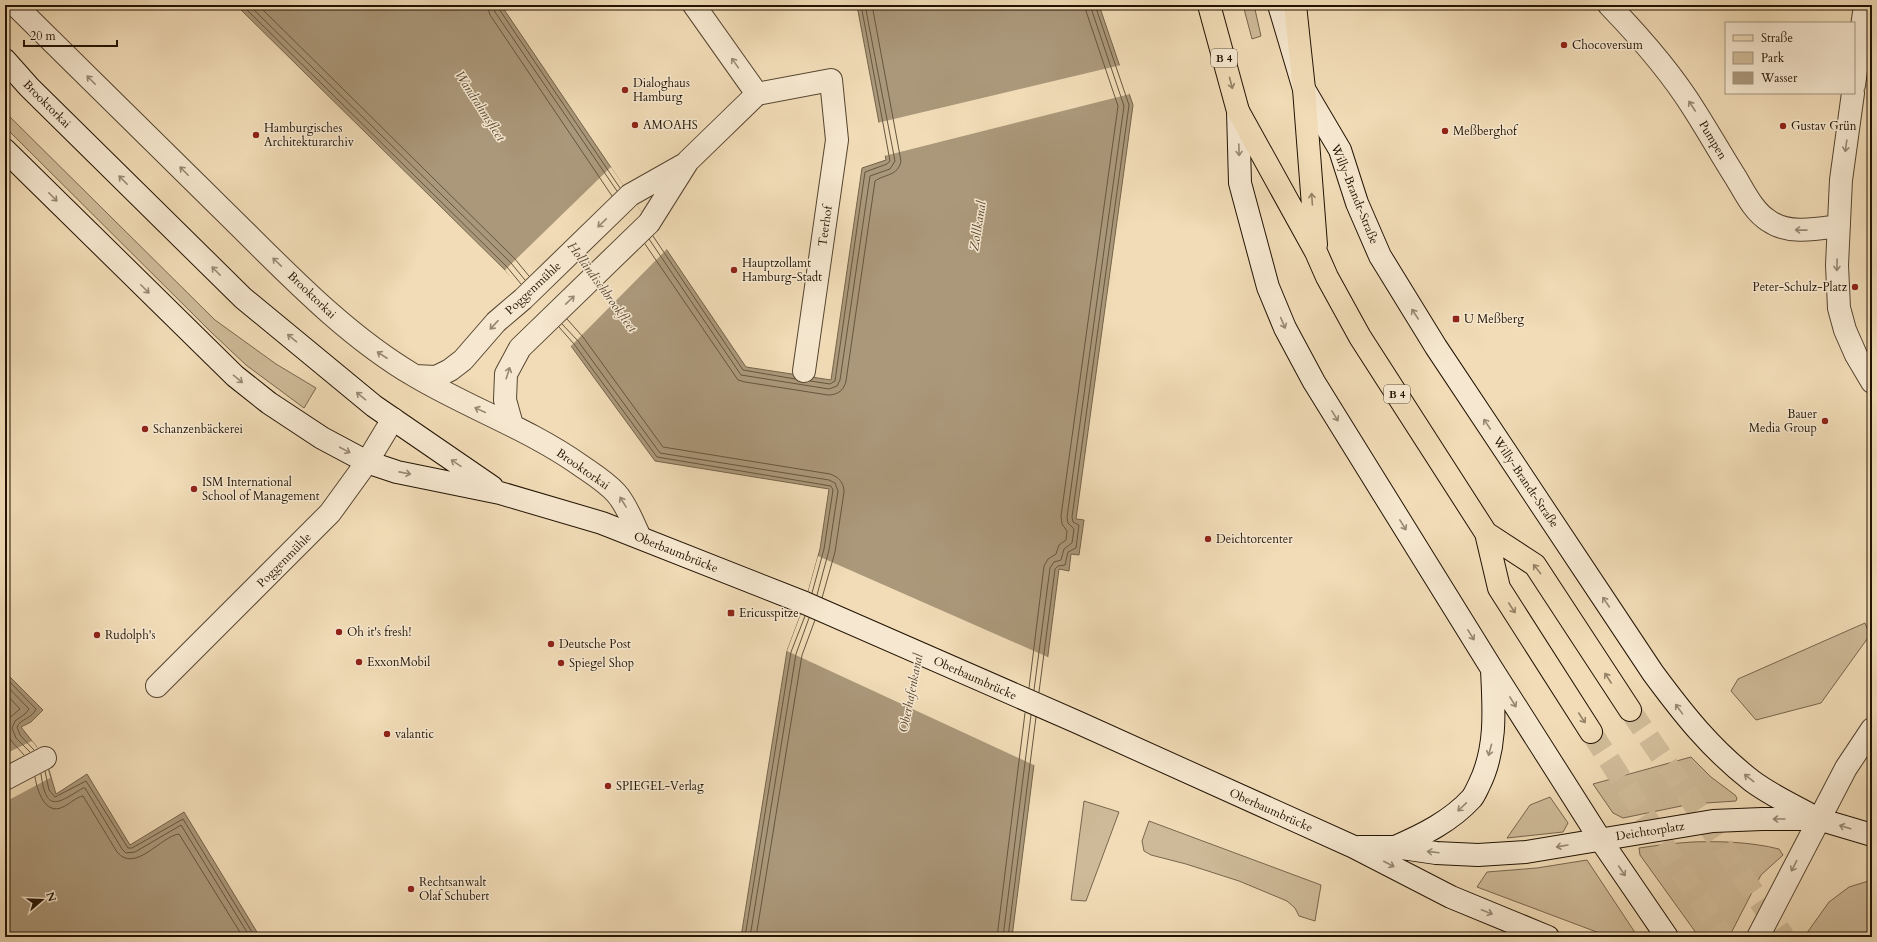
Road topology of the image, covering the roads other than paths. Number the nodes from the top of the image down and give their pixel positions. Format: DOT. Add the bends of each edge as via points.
graph roads {
  1 [pos="15,5"];
  2 [pos="694,5"];
  3 [pos="1209,5"];
  4 [pos="1279,5"];
  5 [pos="1295,5"];
  6 [pos="1610,5"];
  7 [pos="1865,5"];
  8 [pos="7,64"];
  9 [pos="1855,78"];
  10 [pos="1304,88"];
  11 [pos="757,94"];
  12 [pos="1853,94"];
  13 [pos="1238,110"];
  14 [pos="5,150"];
  15 [pos="688,162"];
  16 [pos="1839,226"];
  17 [pos="1316,252"];
  18 [pos="804,372"];
  19 [pos="415,376"];
  20 [pos="1872,382"];
  21 [pos="392,419"];
  22 [pos="512,425"];
  23 [pos="367,462"];
  24 [pos="500,493"];
  25 [pos="1486,533"];
  26 [pos="640,537"];
  27 [pos="1492,669"];
  28 [pos="157,686"];
  29 [pos="1630,710"];
  30 [pos="1872,729"];
  31 [pos="1591,732"];
  32 [pos="45,758"];
  33 [pos="5,779"];
  34 [pos="1818,819"];
  35 [pos="1872,835"];
  36 [pos="1600,839"];
  37 [pos="1354,847"];
  38 [pos="1395,847"];
  39 [pos="1548,937"];
  40 [pos="1667,937"];
  41 [pos="1758,937"];
  19 -- 1 [label="main road, Brooktorkai, one-way" via="376,351 346,327 248,235"];
  11 -- 2 [label="main road, one-way"];
  3 -- 13 [label="main road, Willy-Brandt-Straße / B 4, one-way"];
  4 -- 10 [label="main road, Willy-Brandt-Straße"];
  5 -- 10 [label="main road, Willy-Brandt-Straße / B 4"];
  16 -- 6 [label="main road, Pumpen, one-way" via="1794,229 1767,221 1749,200 1676,81"];
  7 -- 9 [label="main road"];
  21 -- 8 [label="main road, Brooktorkai, one-way" via="244,298"];
  17 -- 10 [label="main road, Willy-Brandt-Straße / B 4, one-way"];
  34 -- 10 [label="main road, Willy-Brandt-Straße / B 4, one-way" via="1754,782 1724,758 1684,715 1653,673 1411,308 1380,256 1357,203 1340,150"];
  11 -- 15 [label="main road, Poggenmühle"];
  11 -- 18 [label="main road, Teerhof" via="831,80 837,140"];
  12 -- 16 [label="main road, one-way" via="1841,180"];
  13 -- 17 [label="main road, Willy-Brandt-Straße / B 4"];
  13 -- 27 [label="main road, Willy-Brandt-Straße / B 4, one-way" via="1240,183 1268,287 1285,328 1314,382"];
  14 -- 23 [label="main road, one-way" via="235,376 269,403 322,438"];
  15 -- 19 [label="main road, Poggenmühle, one-way" via="630,195 496,322 463,360 436,377"];
  22 -- 15 [label="main road, Poggenmühle, one-way" via="504,400 506,374 520,348 649,223"];
  16 -- 20 [label="main road, one-way" via="1839,308 1856,355"];
  17 -- 25 [label="main road, Willy-Brandt-Straße / B 4" via="1360,337"];
  22 -- 19 [label="main road, Brooktorkai, one-way"];
  21 -- 23 [label="main road, Poggenmühle"];
  24 -- 21 [label="main road, Oberbaumbrücke, one-way"];
  26 -- 22 [label="main road, Brooktorkai, one-way" via="618,494 603,480 566,455"];
  23 -- 24 [label="main road, Oberbaumbrücke, one-way" via="397,472"];
  23 -- 28 [label="main road, Poggenmühle" via="330,513"];
  24 -- 26 [label="main road, Oberbaumbrücke"];
  29 -- 25 [label="main road, Willy-Brandt-Straße / B 4, one-way" via="1535,565"];
  25 -- 31 [label="main road, Willy-Brandt-Straße / B 4, one-way" via="1499,588"];
  26 -- 37 [label="main road, Oberbaumbrücke" via="805,604"];
  27 -- 36 [label="main road, Willy-Brandt-Straße / B 4, one-way"];
  27 -- 38 [label="main road, one-way" via="1492,743 1484,776 1473,797 1457,812 1428,832"];
  30 -- 34 [label="main road" via="1854,754"];
  32 -- 33 [label="main road"];
  35 -- 34 [label="main road, Deichtorplatz, one-way"];
  34 -- 36 [label="main road, Deichtorplatz, one-way" via="1713,821"];
  34 -- 41 [label="main road, one-way"];
  36 -- 38 [label="main road, Oberbaumbrücke, one-way" via="1526,852 1478,855 1436,853"];
  36 -- 40 [label="main road, Deichtorplatz, one-way"];
  37 -- 38 [label="main road, Oberbaumbrücke"];
  37 -- 39 [label="main road, Oberbaumbrücke, one-way" via="1451,897"];
}
